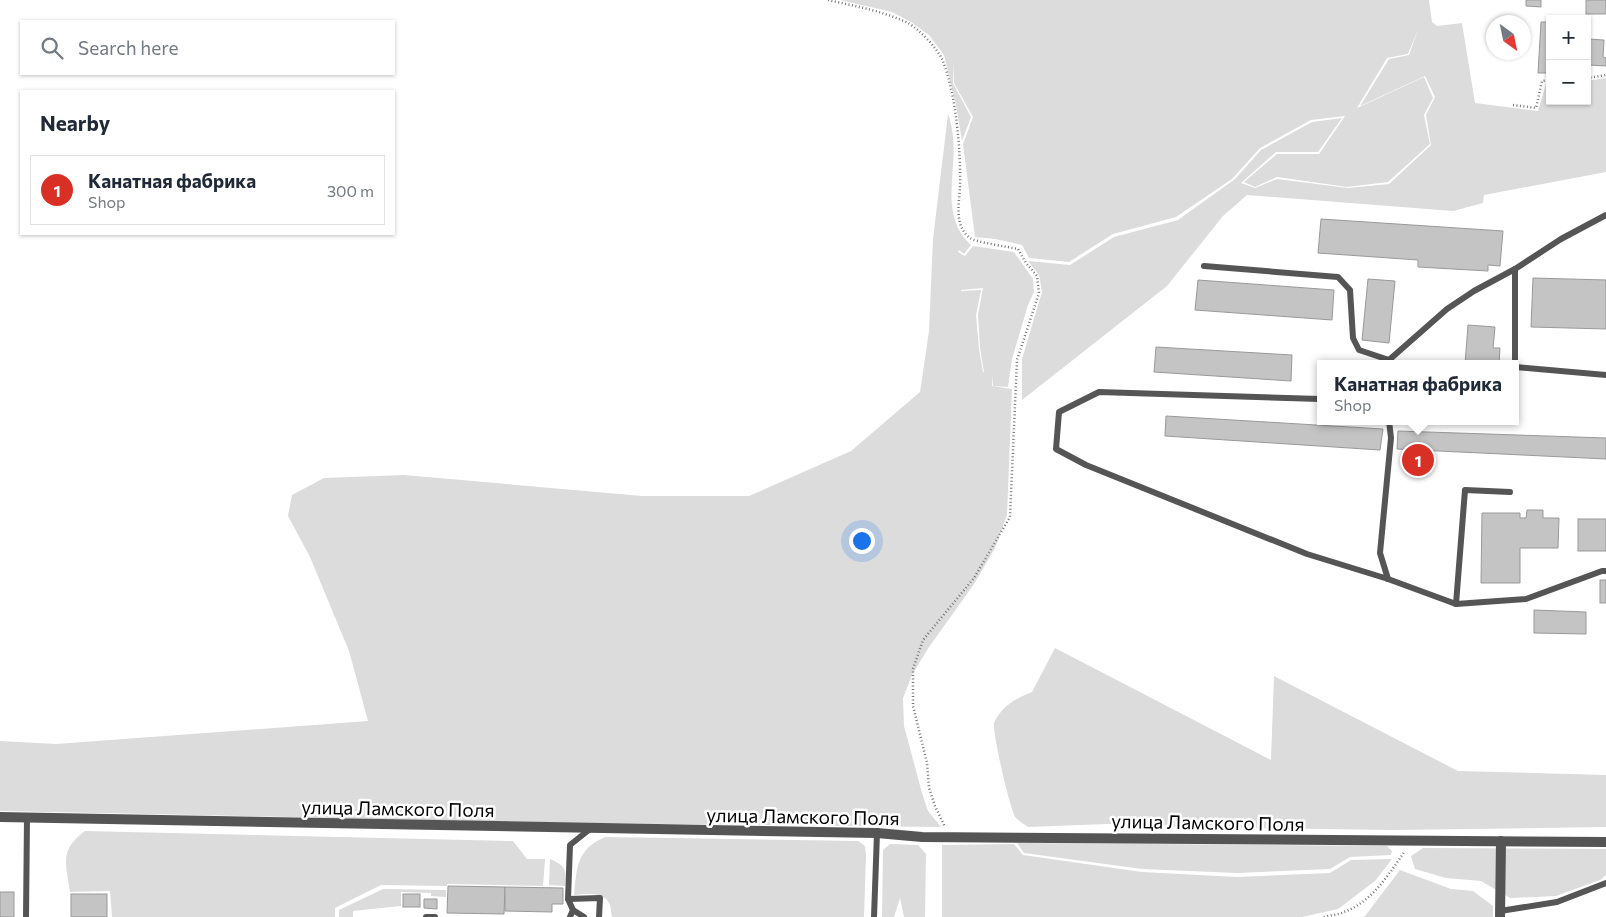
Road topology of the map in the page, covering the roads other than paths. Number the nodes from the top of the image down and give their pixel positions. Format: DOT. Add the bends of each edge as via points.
graph roads {
  1 [pos="1606,215"];
  2 [pos="1204,266"];
  3 [pos="1515,269"];
  4 [pos="1384,360"];
  5 [pos="1391,360"];
  6 [pos="1515,360"];
  7 [pos="1519,366"];
  8 [pos="1606,374"];
  9 [pos="1317,399"];
  10 [pos="1389,425"];
  11 [pos="1510,492"];
  12 [pos="1606,571"];
  13 [pos="1388,579"];
  14 [pos="1456,604"];
  15 [pos="0,818"];
  16 [pos="27,818"];
  17 [pos="590,829"];
  18 [pos="877,834"];
  19 [pos="1500,841"];
  20 [pos="1606,842"];
  21 [pos="1606,883"];
  22 [pos="568,899"];
  23 [pos="573,910"];
  24 [pos="1500,914"];
  25 [pos="26,917"];
  26 [pos="426,917"];
  27 [pos="435,917"];
  28 [pos="570,917"];
  29 [pos="584,917"];
  30 [pos="599,917"];
  31 [pos="874,917"];
  1 -- 3 [label="lane"];
  2 -- 4 [label="lane" via="1338,277 1350,290 1353,338 1358,350"];
  3 -- 5 [label="lane" via="1447,309"];
  3 -- 6 [label="lane"];
  7 -- 8 [label="lane"];
  9 -- 13 [label="lane" via="1099,392 1059,412 1056,450 1307,554"];
  10 -- 13 [label="lane" via="1380,552"];
  11 -- 14 [label="lane" via="1465,490"];
  12 -- 14 [label="lane" via="1526,600"];
  13 -- 14 [label="lane"];
  15 -- 16 [label="street, улица Ламского Поля"];
  16 -- 17 [label="street, улица Ламского Поля"];
  16 -- 25 [label="lane"];
  17 -- 18 [label="street, улица Ламского Поля"];
  17 -- 22 [label="lane" via="570,845"];
  18 -- 19 [label="street, улица Ламского Поля" via="922,838"];
  18 -- 31 [label="lane"];
  19 -- 20 [label="street, улица Ламского Поля"];
  19 -- 24 [label="street"];
  21 -- 24 [label="lane" via="1557,902"];
  22 -- 23 [label="lane"];
  22 -- 30 [label="lane" via="600,898"];
  23 -- 28 [label="lane"];
  23 -- 29 [label="lane"];
  26 -- 27 [label="lane"];
}
